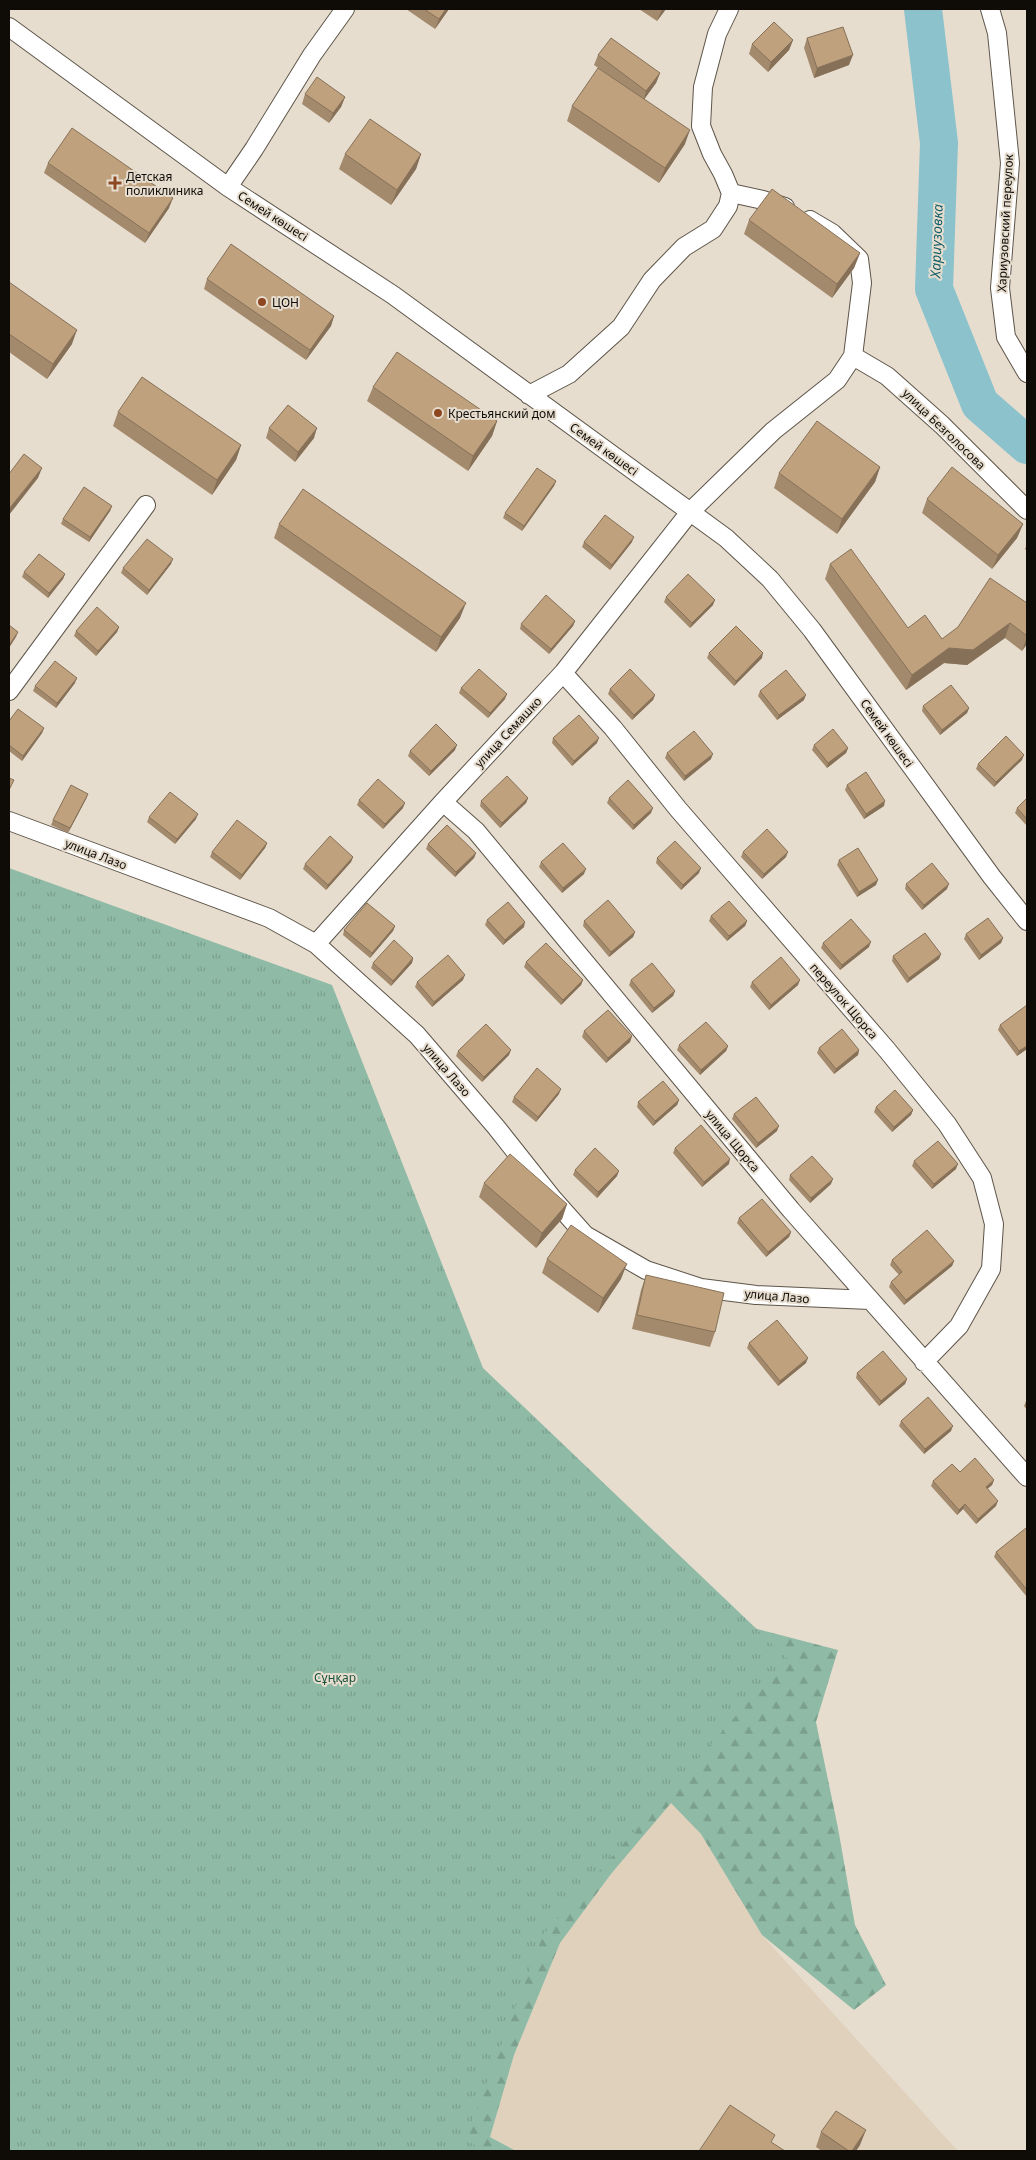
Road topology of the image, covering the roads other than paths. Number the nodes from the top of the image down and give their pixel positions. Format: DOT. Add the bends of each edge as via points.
graph roads {
  1 [pos="345,9"];
  2 [pos="729,9"];
  3 [pos="990,9"];
  4 [pos="9,28"];
  5 [pos="228,187"];
  6 [pos="731,193"];
  7 [pos="854,356"];
  8 [pos="1027,373"];
  9 [pos="529,395"];
  10 [pos="146,505"];
  11 [pos="1027,510"];
  12 [pos="690,512"];
  13 [pos="563,673"];
  14 [pos="9,691"];
  15 [pos="443,802"];
  16 [pos="9,822"];
  17 [pos="1027,921"];
  18 [pos="316,944"];
  19 [pos="870,1300"];
  20 [pos="924,1362"];
  21 [pos="1027,1477"];
  1 -- 5 [label="street"];
  2 -- 6 [label="street" via="716,34 703,87 701,126"];
  3 -- 8 [label="street, Хариузовский переулок" via="997,33 1010,162 1000,288 1006,337"];
  4 -- 5 [label="street, Семей көшесі"];
  5 -- 9 [label="street, Семей көшесі" via="393,295"];
  6 -- 7 [label="street" via="788,208 832,233 859,259 862,283"];
  6 -- 9 [label="street" via="728,206 712,228 684,248 652,280 621,327 569,374"];
  7 -- 11 [label="street, улица Безголосова" via="888,376"];
  7 -- 12 [label="street" via="837,380 773,431"];
  9 -- 12 [label="street, Семей көшесі"];
  10 -- 14 [label="street"];
  12 -- 13 [label="street, улица Семашко"];
  12 -- 17 [label="street, Семей көшесі" via="726,538 770,580 812,630"];
  13 -- 15 [label="street, улица Семашко"];
  13 -- 20 [label="street, переулок Щорса" via="887,1050 947,1124 982,1178 994,1224 991,1269 959,1326"];
  15 -- 18 [label="street, улица Семашко"];
  15 -- 19 [label="street, улица Щорса" via="476,831 791,1210"];
  16 -- 18 [label="street, улица Лазо" via="270,918"];
  18 -- 19 [label="street, улица Лазо" via="417,1035 585,1235 646,1270 701,1288 756,1295"];
  19 -- 20 [label="street, улица Щорса"];
  20 -- 21 [label="street, улица Щорса"];
}
